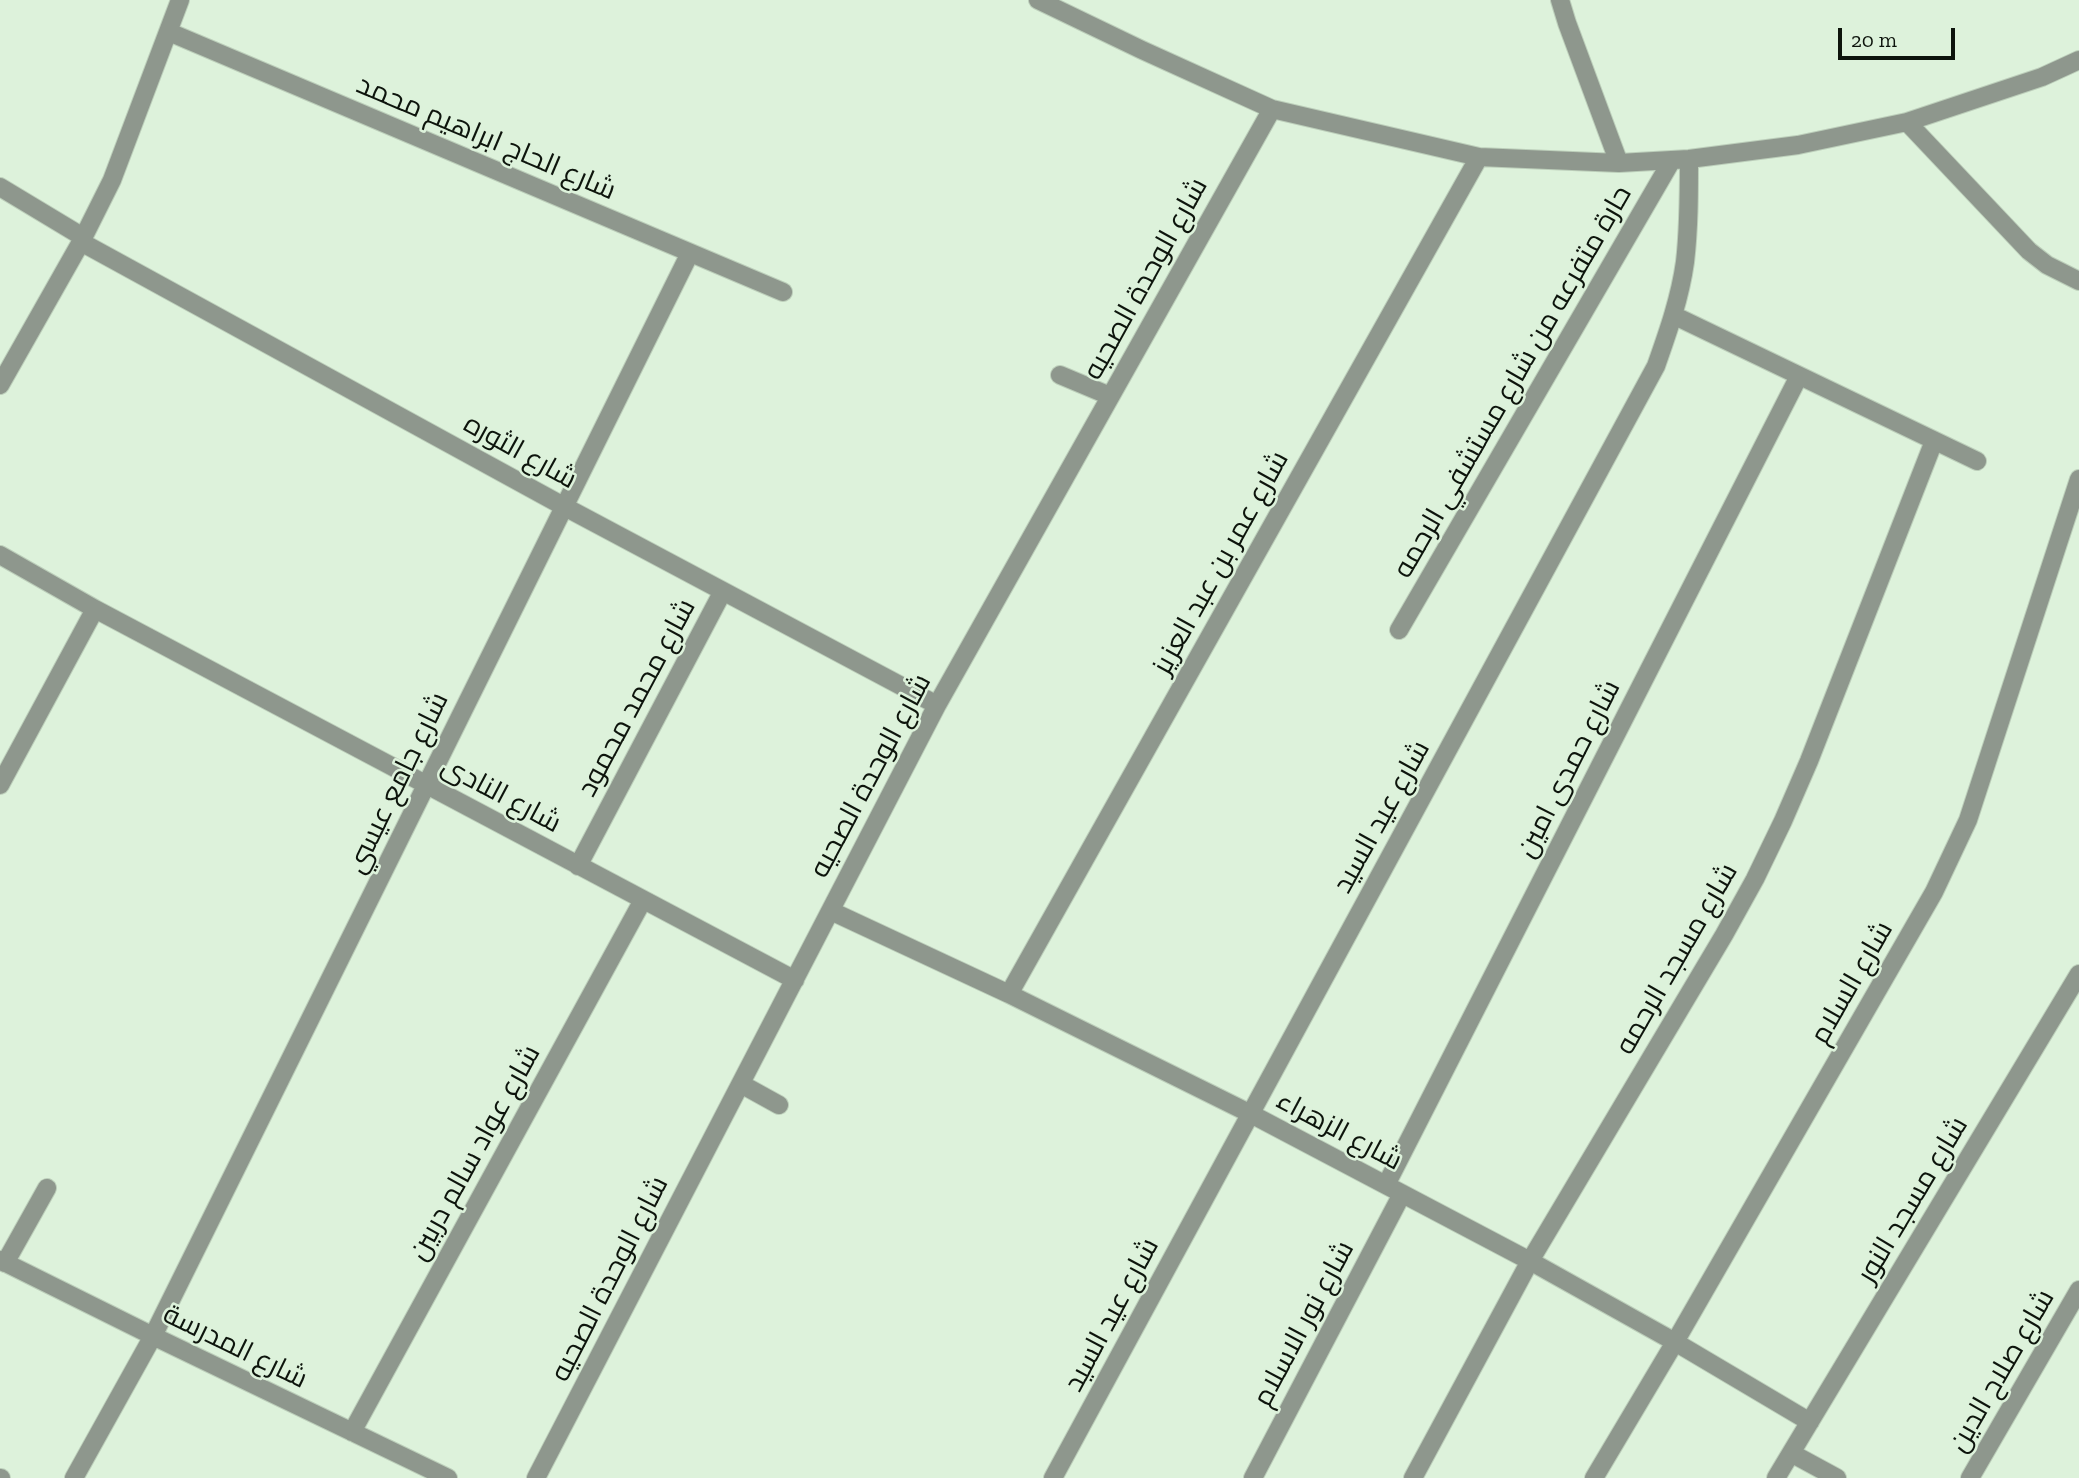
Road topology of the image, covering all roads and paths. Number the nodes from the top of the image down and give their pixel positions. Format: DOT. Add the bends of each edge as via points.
graph roads {
  1 [pos="180,0"];
  2 [pos="1038,0"];
  3 [pos="1560,0"];
  4 [pos="169,32"];
  5 [pos="2079,60"];
  6 [pos="1272,109"];
  7 [pos="1907,122"];
  8 [pos="1479,157"];
  9 [pos="1680,160"];
  10 [pos="1619,163"];
  11 [pos="0,187"];
  12 [pos="82,239"];
  13 [pos="690,253"];
  14 [pos="2079,281"];
  15 [pos="783,292"];
  16 [pos="1673,315"];
  17 [pos="1060,375"];
  18 [pos="1799,376"];
  19 [pos="0,385"];
  20 [pos="1110,396"];
  21 [pos="1934,441"];
  22 [pos="1977,461"];
  23 [pos="2079,480"];
  24 [pos="565,507"];
  25 [pos="0,555"];
  26 [pos="723,591"];
  27 [pos="95,609"];
  28 [pos="1399,630"];
  29 [pos="937,705"];
  30 [pos="0,785"];
  31 [pos="426,785"];
  32 [pos="578,866"];
  33 [pos="643,900"];
  34 [pos="831,911"];
  35 [pos="2079,974"];
  36 [pos="795,980"];
  37 [pos="1009,994"];
  38 [pos="741,1084"];
  39 [pos="779,1105"];
  40 [pos="1251,1114"];
  41 [pos="47,1188"];
  42 [pos="1394,1189"];
  43 [pos="3,1262"];
  44 [pos="1530,1262"];
  45 [pos="2079,1290"];
  46 [pos="153,1336"];
  47 [pos="1675,1342"];
  48 [pos="1810,1422"];
  49 [pos="352,1432"];
  50 [pos="1791,1453"];
  51 [pos="74,1478"];
  52 [pos="448,1478"];
  53 [pos="536,1478"];
  54 [pos="1053,1478"];
  55 [pos="1253,1478"];
  56 [pos="1413,1478"];
  57 [pos="1594,1478"];
  58 [pos="1776,1478"];
  59 [pos="1837,1478"];
  60 [pos="1970,1478"];
  1 -- 4 [label="street"];
  2 -- 6 [label="street"];
  3 -- 10 [label="street"];
  4 -- 12 [label="street" via="112,180"];
  4 -- 13 [label="street, شارع الحاج ابراهيم محمد"];
  5 -- 7 [label="street"];
  6 -- 8 [label="street"];
  6 -- 20 [label="street, شارع الوحدة الصحيه"];
  7 -- 9 [label="street" via="1798,145"];
  7 -- 14 [label="street" via="2029,251"];
  8 -- 10 [label="street"];
  8 -- 37 [label="street, شارع عمر بن عبد العزيز"];
  9 -- 10 [label="street"];
  9 -- 16 [label="street, شارع عيد السيد" via="1689,211 1685,264"];
  9 -- 28 [label="street, حارة متفرعه من شارع مستشفي الرحمه"];
  11 -- 12 [label="street, شارع الثوره"];
  12 -- 19 [label="street"];
  12 -- 24 [label="street, شارع الثوره"];
  13 -- 15 [label="street, شارع الحاج ابراهيم محمد"];
  13 -- 24 [label="street, شارع جامع عيسي"];
  16 -- 18 [label="street"];
  16 -- 40 [label="street, شارع عيد السيد" via="1656,366"];
  17 -- 20 [label="street"];
  18 -- 21 [label="street"];
  18 -- 42 [label="street, شارع حمدى امين"];
  20 -- 29 [label="street, شارع الوحدة الصحيه"];
  21 -- 22 [label="street"];
  21 -- 44 [label="street, شارع مسجد الرحمه" via="1808,761 1755,879"];
  23 -- 47 [label="street, شارع السلام" via="1969,820 1934,892"];
  24 -- 26 [label="street, شارع الثوره"];
  24 -- 31 [label="street, شارع جامع عيسي"];
  25 -- 27 [label="street, شارع النادى"];
  26 -- 29 [label="street, شارع الثوره"];
  26 -- 32 [label="street, شارع محمد محمود"];
  27 -- 30 [label="street"];
  27 -- 31 [label="street, شارع النادى"];
  29 -- 34 [label="street, شارع الوحدة الصحيه"];
  31 -- 32 [label="street, شارع النادى"];
  31 -- 46 [label="street, شارع جامع عيسي"];
  32 -- 33 [label="street, شارع النادى"];
  33 -- 36 [label="street, شارع النادى"];
  33 -- 49 [label="street, شارع عواد سالم دربين"];
  34 -- 36 [label="street, شارع الوحدة الصحيه"];
  34 -- 37 [label="street, شارع الزهراء"];
  35 -- 48 [label="street, شارع مسجد النور"];
  36 -- 38 [label="street, شارع الوحدة الصحيه"];
  37 -- 40 [label="street, شارع الزهراء"];
  38 -- 39 [label="street"];
  38 -- 53 [label="street, شارع الوحدة الصحيه"];
  40 -- 42 [label="street, شارع الزهراء"];
  40 -- 54 [label="street, شارع عيد السيد"];
  41 -- 43 [label="street"];
  42 -- 44 [label="street, شارع الزهراء"];
  42 -- 55 [label="street, شارع نور الاسلام"];
  43 -- 46 [label="street, شارع المدرسة"];
  44 -- 47 [label="street, شارع الزهراء"];
  44 -- 56 [label="street, شارع مسجد الرحمه"];
  45 -- 60 [label="street, شارع صلاح الدين"];
  46 -- 49 [label="street, شارع المدرسة"];
  46 -- 51 [label="street, شارع جامع عيسي"];
  47 -- 48 [label="street, شارع الزهراء"];
  47 -- 57 [label="street, شارع السلام"];
  48 -- 50 [label="street, شارع مسجد النور"];
  49 -- 52 [label="street, شارع المدرسة"];
  50 -- 58 [label="street, شارع مسجد النور"];
  50 -- 59 [label="street"];
}
